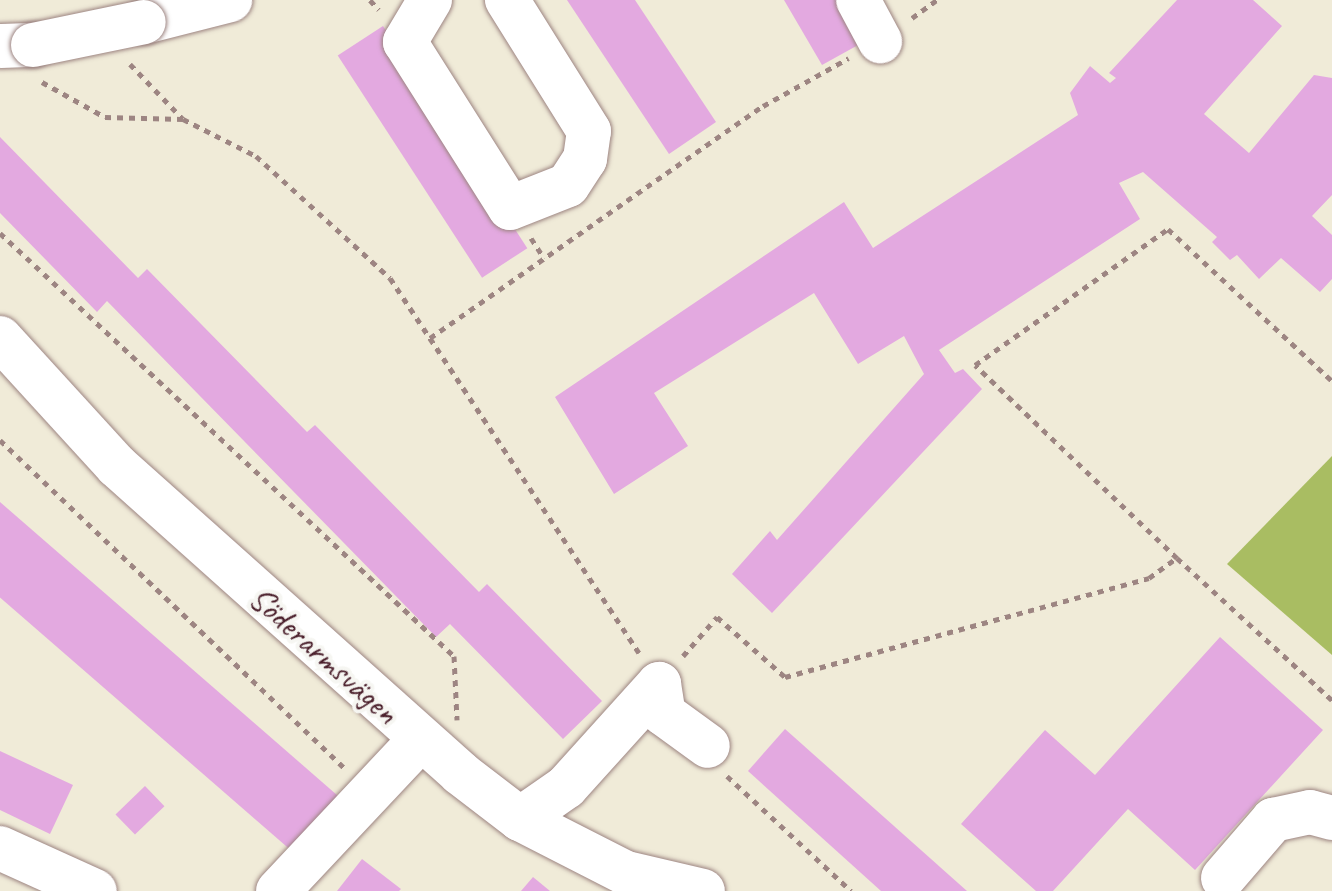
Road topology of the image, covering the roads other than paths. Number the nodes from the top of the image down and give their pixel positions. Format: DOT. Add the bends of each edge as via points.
graph roads {
  1 [pos="230,0"];
  2 [pos="430,0"];
  3 [pos="507,0"];
  4 [pos="858,0"];
  5 [pos="880,41"];
  6 [pos="14,45"];
  7 [pos="0,338"];
  8 [pos="419,741"];
  9 [pos="708,746"];
  10 [pos="1332,818"];
  11 [pos="520,819"];
  12 [pos="0,848"];
  13 [pos="1223,878"];
  14 [pos="95,891"];
  15 [pos="278,891"];
  16 [pos="703,891"];
  1 -- 6 [label="street, bridge" via="131,37"];
  2 -- 3 [label="street" via="405,42 510,208 568,185 585,159 589,131"];
  4 -- 5 [label="street"];
  7 -- 8 [label="street, Söderarmsvägen" via="117,466"];
  8 -- 11 [label="street, Söderarmsvägen"];
  8 -- 15 [label="street"];
  9 -- 11 [label="street" via="664,714 659,684 566,787"];
  10 -- 13 [label="street" via="1310,812 1273,820"];
  11 -- 16 [label="street, Söderarmsvägen" via="626,873"];
  12 -- 14 [label="street"];
}
